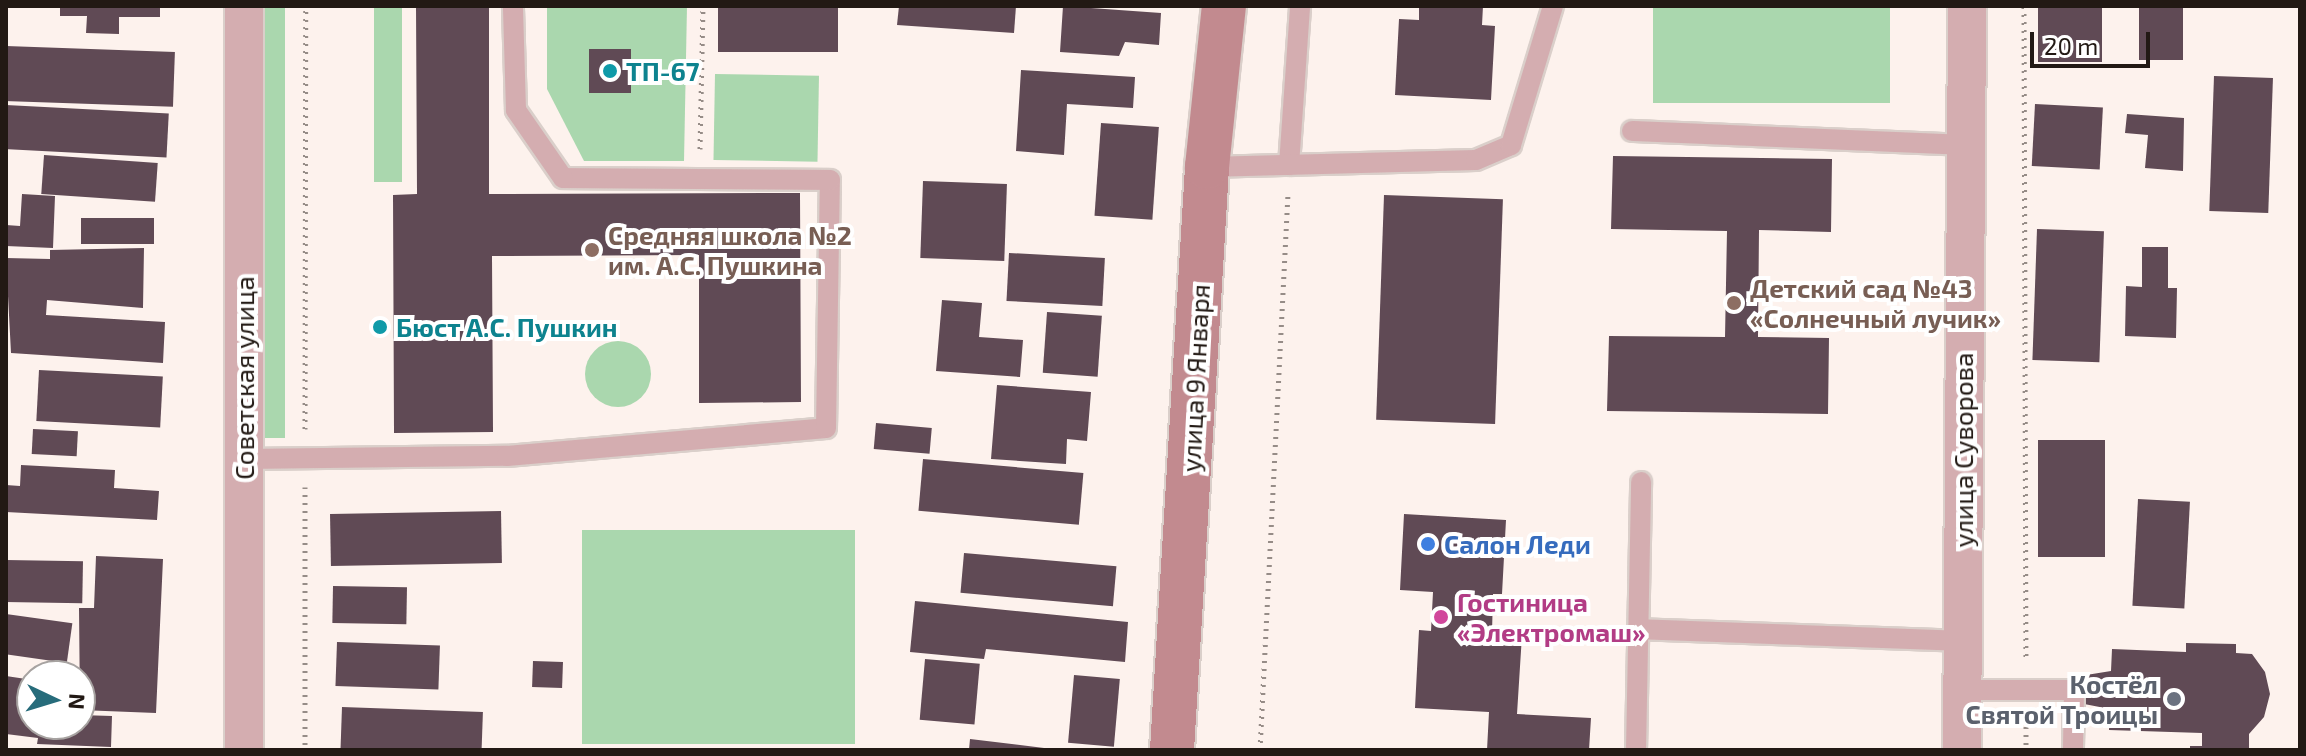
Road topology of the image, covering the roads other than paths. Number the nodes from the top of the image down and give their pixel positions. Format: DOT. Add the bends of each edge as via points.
graph roads {
  1 [pos="244,6"];
  2 [pos="513,6"];
  3 [pos="1224,6"];
  4 [pos="1300,6"];
  5 [pos="1553,6"];
  6 [pos="1967,6"];
  7 [pos="1632,131"];
  8 [pos="1963,145"];
  9 [pos="1289,165"];
  10 [pos="1207,167"];
  11 [pos="244,459"];
  12 [pos="1641,482"];
  13 [pos="1638,629"];
  14 [pos="1962,641"];
  15 [pos="1962,690"];
  16 [pos="244,750"];
  17 [pos="1172,750"];
  18 [pos="1636,750"];
  19 [pos="1962,750"];
  20 [pos="2073,750"];
  1 -- 11 [label="street, Советская улица"];
  2 -- 11 [label="lane" via="516,110 563,178 830,180 826,428 507,456"];
  3 -- 10 [label="street, улица 9 Января"];
  4 -- 9 [label="lane"];
  5 -- 9 [label="lane" via="1511,145 1476,160"];
  6 -- 8 [label="street, улица Суворова"];
  7 -- 8 [label="lane"];
  8 -- 14 [label="street, улица Суворова"];
  9 -- 10 [label="lane"];
  10 -- 17 [label="street, улица 9 Января"];
  11 -- 16 [label="street, Советская улица"];
  12 -- 13 [label="lane"];
  13 -- 14 [label="lane"];
  13 -- 18 [label="lane"];
  14 -- 15 [label="street, улица Суворова"];
  15 -- 19 [label="street, улица Суворова"];
  15 -- 20 [label="lane" via="2074,690"];
}
